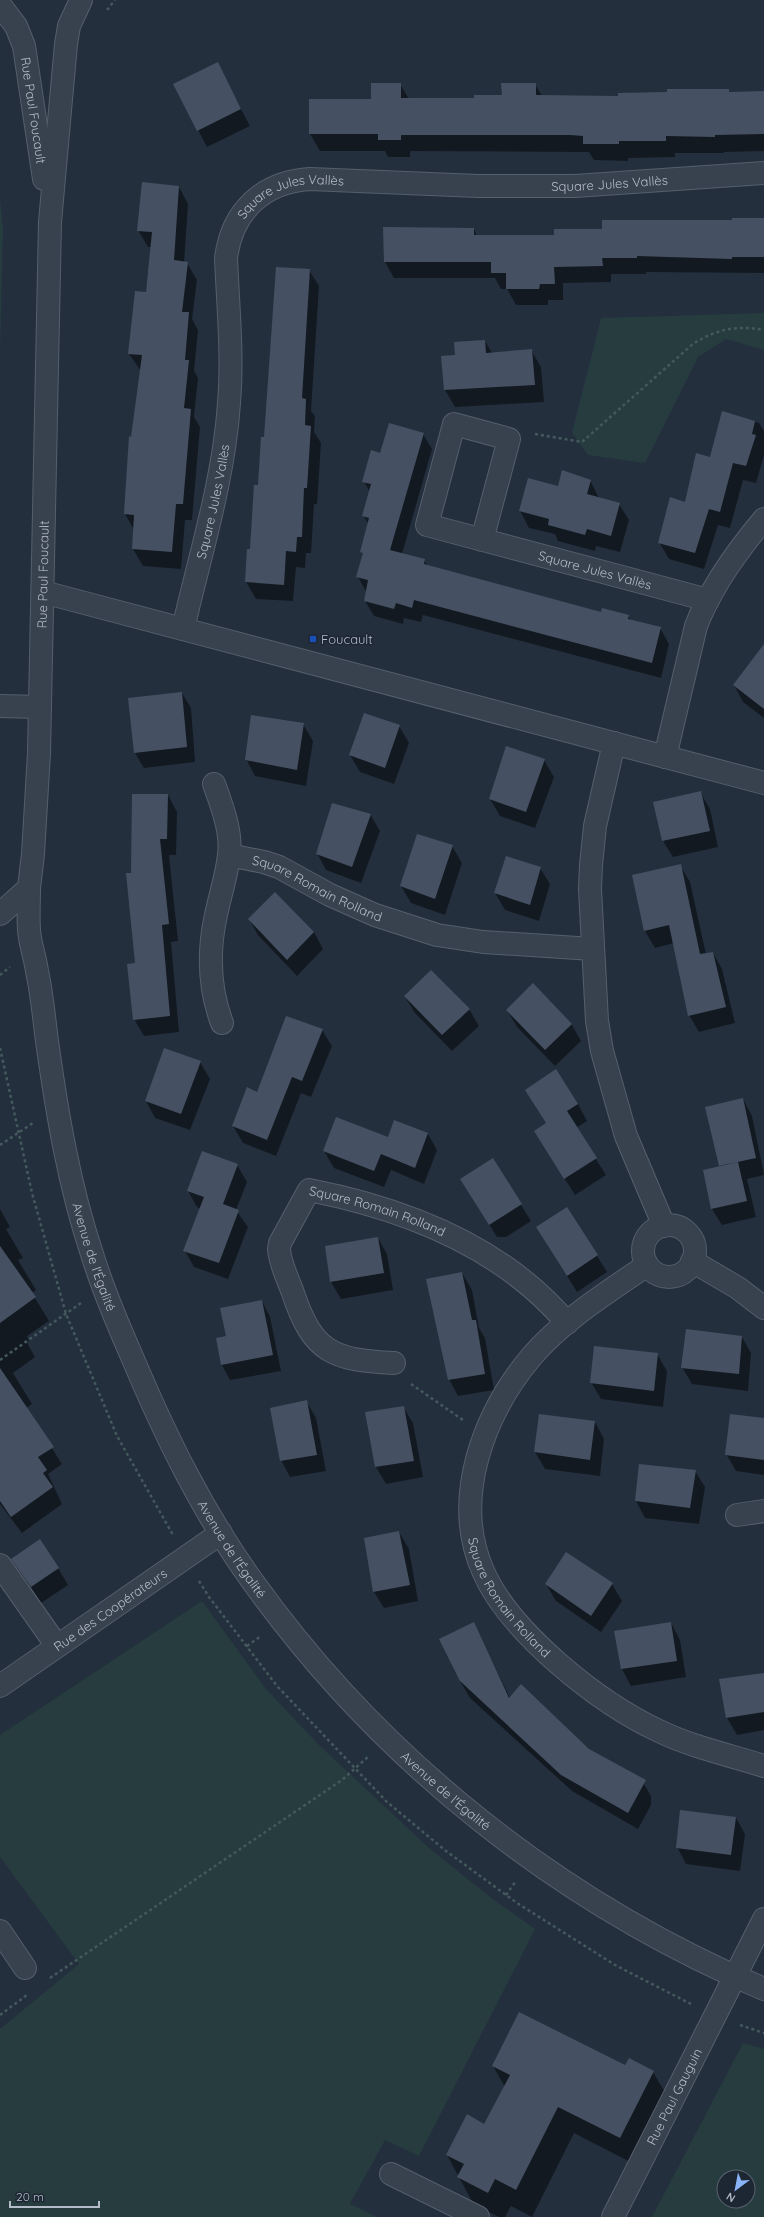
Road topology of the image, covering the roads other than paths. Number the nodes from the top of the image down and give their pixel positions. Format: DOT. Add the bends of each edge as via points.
graph roads {
  1 [pos="81,0"];
  2 [pos="0,5"];
  3 [pos="764,173"];
  4 [pos="50,222"];
  5 [pos="764,519"];
  6 [pos="482,540"];
  7 [pos="43,592"];
  8 [pos="708,600"];
  9 [pos="184,629"];
  10 [pos="0,706"];
  11 [pos="40,707"];
  12 [pos="614,743"];
  13 [pos="665,757"];
  14 [pos="764,783"];
  15 [pos="214,784"];
  16 [pos="230,855"];
  17 [pos="29,888"];
  18 [pos="0,914"];
  19 [pos="593,949"];
  20 [pos="222,1023"];
  21 [pos="664,1226"];
  22 [pos="692,1262"];
  23 [pos="647,1265"];
  24 [pos="764,1308"];
  25 [pos="567,1323"];
  26 [pos="387,1363"];
  27 [pos="764,1510"];
  28 [pos="737,1515"];
  29 [pos="221,1533"];
  30 [pos="0,1565"];
  31 [pos="57,1646"];
  32 [pos="0,1686"];
  33 [pos="764,1766"];
  34 [pos="764,1919"];
  35 [pos="0,1931"];
  36 [pos="25,1968"];
  37 [pos="736,1977"];
  38 [pos="764,1989"];
  39 [pos="391,2174"];
  40 [pos="478,2217"];
  41 [pos="613,2217"];
  1 -- 4 [label="street, Rue Paul Foucault" via="69,26 66,44"];
  2 -- 4 [label="street, Rue Paul Foucault" via="16,26 24,46"];
  3 -- 9 [label="street, Square Jules Vallès" via="575,186 478,186 310,179 273,186 240,216 227,247 231,360 228,421"];
  4 -- 7 [label="street, Rue Paul Foucault"];
  5 -- 8 [label="street" via="737,554"];
  6 -- 6 [label="street, Square Jules Vallès" via="427,525 454,424 509,439"];
  6 -- 8 [label="street, Square Jules Vallès"];
  7 -- 9 [label="street"];
  7 -- 11 [label="street, Rue Paul Foucault"];
  8 -- 13 [label="street" via="696,626"];
  9 -- 12 [label="street"];
  10 -- 11 [label="street"];
  11 -- 17 [label="street, Rue Paul Foucault" via="36,820"];
  12 -- 13 [label="street"];
  12 -- 19 [label="street" via="591,858"];
  13 -- 14 [label="street"];
  15 -- 16 [label="street" via="226,820"];
  16 -- 19 [label="street, Square Romain Rolland" via="279,867 330,895 375,915 431,934 483,942"];
  16 -- 20 [label="street" via="215,917 211,954 212,991"];
  17 -- 18 [label="street"];
  17 -- 29 [label="street, Avenue de l'Égalité" via="29,934 41,995 56,1108 91,1251 103,1287 160,1421"];
  19 -- 21 [label="street" via="597,1021 609,1082 634,1158"];
  21 -- 22 [label="street" via="679,1228 690,1238 694,1252"];
  21 -- 23 [label="street" via="651,1233 645,1241 643,1256"];
  22 -- 23 [label="street" via="683,1273 673,1277 659,1275"];
  22 -- 24 [label="street" via="738,1288"];
  23 -- 25 [label="street, Square Romain Rolland"];
  25 -- 26 [label="street, Square Romain Rolland" via="525,1282 500,1263 455,1236 388,1209 309,1190 283,1236 279,1249 299,1313 313,1336 332,1353 356,1360"];
  25 -- 33 [label="street, Square Romain Rolland" via="545,1343 520,1372 499,1404 484,1435 472,1491 472,1534 483,1571 510,1612 557,1662 588,1687 624,1711 674,1738"];
  27 -- 28 [label="street"];
  29 -- 31 [label="street, Rue des Coopérateurs"];
  29 -- 37 [label="street, Avenue de l'Égalité" via="251,1579 305,1650 329,1678 414,1763 483,1822 553,1874 633,1923"];
  30 -- 31 [label="street"];
  31 -- 32 [label="street, Rue des Coopérateurs"];
  34 -- 37 [label="street, Rue Paul Gauguin"];
  35 -- 36 [label="street"];
  37 -- 38 [label="street, Avenue de l'Égalité"];
  37 -- 41 [label="street, Rue Paul Gauguin"];
  39 -- 40 [label="street"];
}
